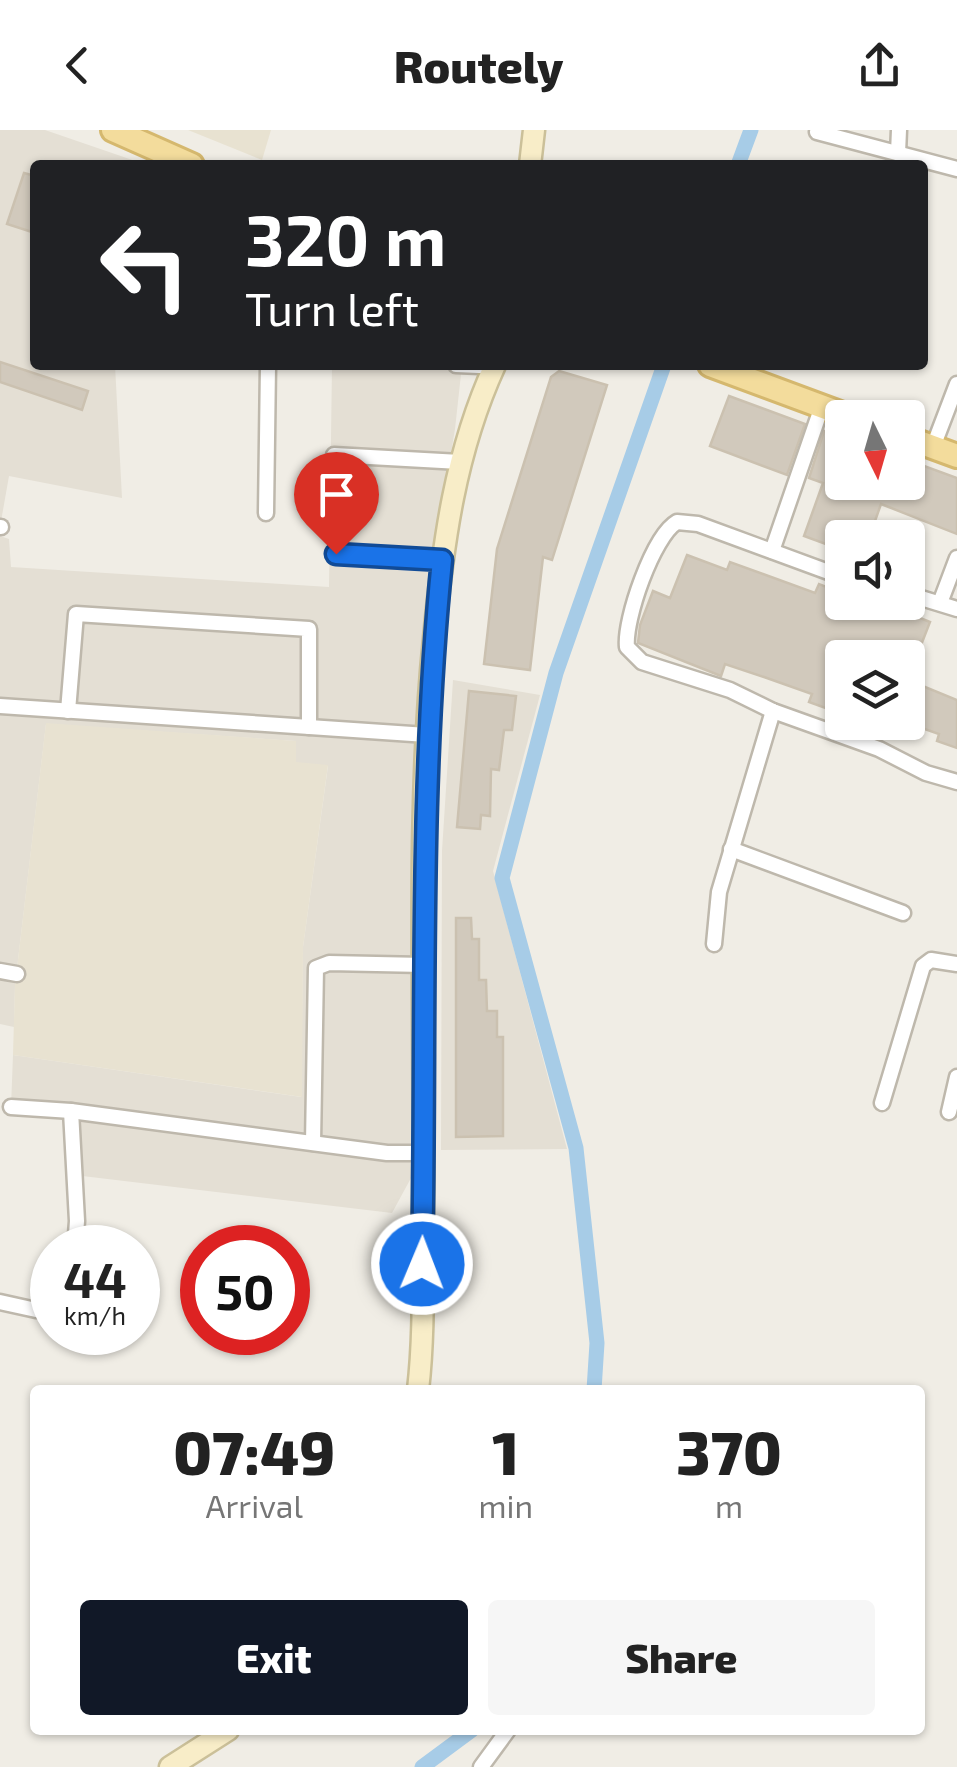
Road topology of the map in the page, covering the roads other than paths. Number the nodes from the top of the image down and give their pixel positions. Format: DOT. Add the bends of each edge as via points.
graph roads {
  1 [pos="112,130"];
  2 [pos="534,130"];
  3 [pos="899,130"];
  4 [pos="817,132"];
  5 [pos="898,153"];
  6 [pos="181,160"];
  7 [pos="531,160"];
  8 [pos="924,160"];
  9 [pos="928,161"];
  10 [pos="957,169"];
  11 [pos="268,370"];
  12 [pos="484,370"];
  13 [pos="724,370"];
  14 [pos="957,384"];
  15 [pos="822,406"];
  16 [pos="825,407"];
  17 [pos="925,444"];
  18 [pos="933,447"];
  19 [pos="334,455"];
  20 [pos="957,456"];
  21 [pos="460,462"];
  22 [pos="266,513"];
  23 [pos="772,551"];
  24 [pos="336,554"];
  25 [pos="957,558"];
  26 [pos="442,560"];
  27 [pos="825,571"];
  28 [pos="925,598"];
  29 [pos="940,602"];
  30 [pos="957,609"];
  31 [pos="0,708"];
  32 [pos="68,711"];
  33 [pos="773,712"];
  34 [pos="309,727"];
  35 [pos="427,735"];
  36 [pos="957,782"];
  37 [pos="731,849"];
  38 [pos="902,913"];
  39 [pos="714,944"];
  40 [pos="957,964"];
  41 [pos="424,965"];
  42 [pos="0,971"];
  43 [pos="17,974"];
  44 [pos="957,1077"];
  45 [pos="882,1103"];
  46 [pos="11,1107"];
  47 [pos="71,1111"];
  48 [pos="949,1112"];
  49 [pos="312,1143"];
  50 [pos="424,1154"];
  51 [pos="77,1225"];
  52 [pos="0,1302"];
  53 [pos="30,1309"];
  54 [pos="418,1385"];
  55 [pos="220,1735"];
  56 [pos="504,1735"];
  57 [pos="170,1767"];
  58 [pos="481,1767"];
  1 -- 6 [label="main road"];
  2 -- 7 [label="main road"];
  3 -- 5 [label="street"];
  4 -- 5 [label="street"];
  5 -- 8 [label="street"];
  9 -- 10 [label="street"];
  11 -- 22 [label="street"];
  12 -- 21 [label="main road"];
  13 -- 15 [label="main road"];
  14 -- 18 [label="street"];
  15 -- 16 [label="main road"];
  15 -- 23 [label="street"];
  17 -- 18 [label="main road"];
  18 -- 20 [label="main road"];
  19 -- 21 [label="street"];
  21 -- 26 [label="main road"];
  23 -- 27 [label="street"];
  23 -- 33 [label="street" via="677,522 660,536 626,635 632,655 642,662 730,690"];
  24 -- 26 [label="street"];
  25 -- 29 [label="street"];
  26 -- 35 [label="main road"];
  28 -- 29 [label="street"];
  29 -- 30 [label="street"];
  31 -- 32 [label="street"];
  32 -- 34 [label="street"];
  32 -- 34 [label="street" via="76,614 222,621 309,630"];
  33 -- 36 [label="street"];
  33 -- 37 [label="street"];
  34 -- 35 [label="street"];
  35 -- 41 [label="main road"];
  37 -- 38 [label="street"];
  37 -- 39 [label="street"];
  40 -- 45 [label="street" via="932,960 923,966"];
  41 -- 49 [label="street" via="316,968"];
  41 -- 50 [label="main road"];
  42 -- 43 [label="street"];
  44 -- 48 [label="street"];
  46 -- 47 [label="street"];
  47 -- 49 [label="street"];
  47 -- 51 [label="street"];
  49 -- 50 [label="street"];
  50 -- 54 [label="main road"];
  52 -- 53 [label="street"];
  55 -- 57 [label="main road"];
  56 -- 58 [label="street"];
}
